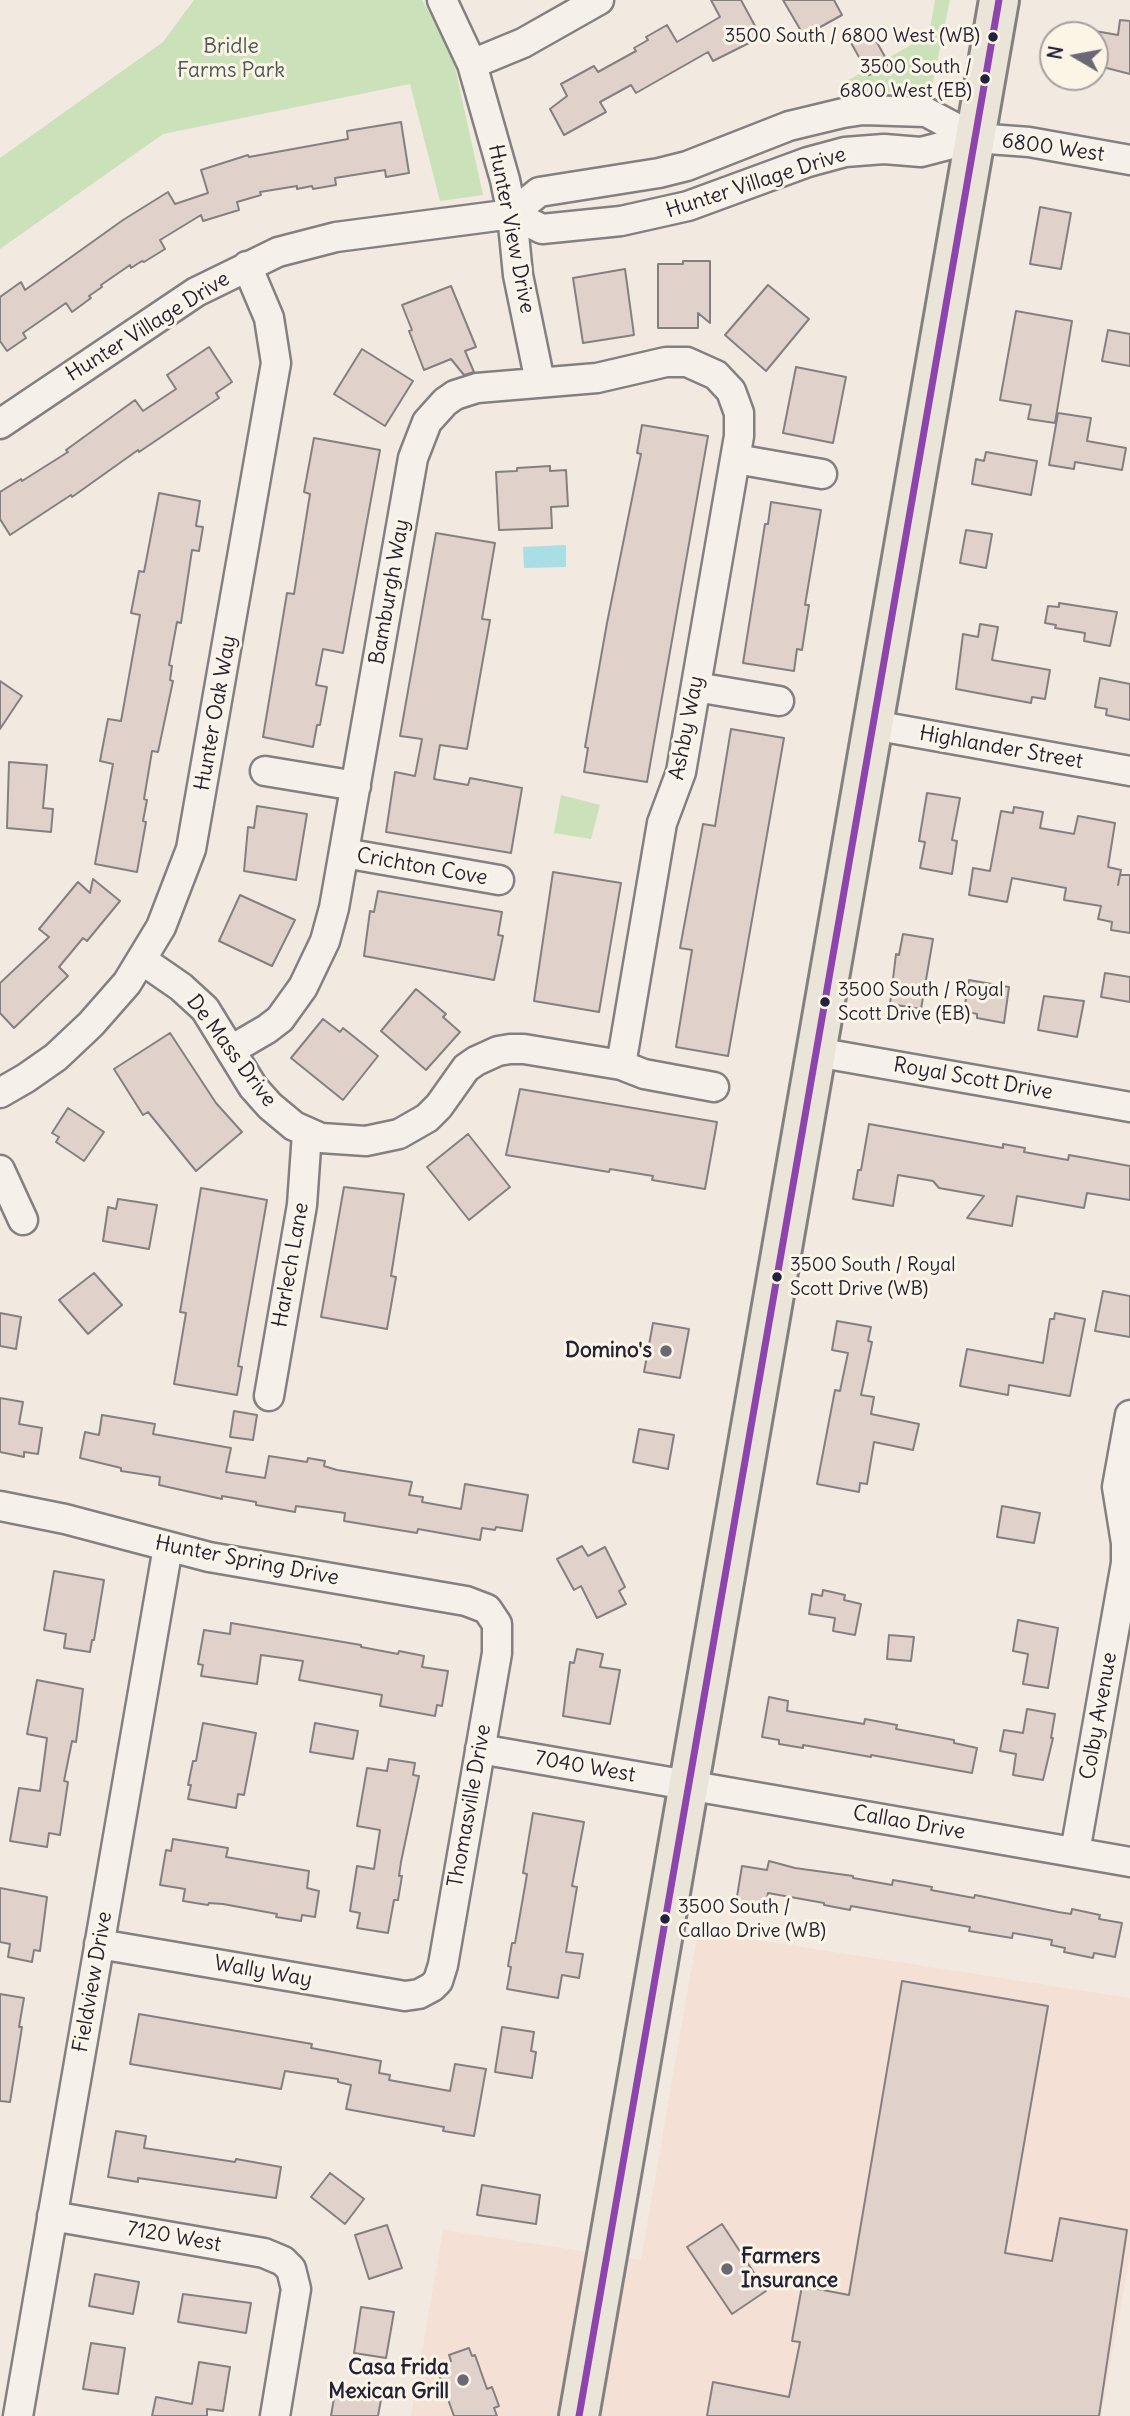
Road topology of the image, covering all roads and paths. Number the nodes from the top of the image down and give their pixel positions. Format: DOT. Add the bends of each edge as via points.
graph roads {
  1 [pos="442,0"];
  2 [pos="599,0"];
  3 [pos="999,0"];
  4 [pos="472,64"];
  5 [pos="975,138"];
  6 [pos="1130,160"];
  7 [pos="512,214"];
  8 [pos="247,265"];
  9 [pos="541,382"];
  10 [pos="731,391"];
  11 [pos="0,424"];
  12 [pos="736,459"];
  13 [pos="822,474"];
  14 [pos="696,687"];
  15 [pos="779,701"];
  16 [pos="873,725"];
  17 [pos="265,771"];
  18 [pos="1130,771"];
  19 [pos="356,786"];
  20 [pos="344,853"];
  21 [pos="499,880"];
  22 [pos="142,960"];
  23 [pos="231,1050"];
  24 [pos="816,1052"];
  25 [pos="621,1065"];
  26 [pos="714,1087"];
  27 [pos="0,1093"];
  28 [pos="1130,1107"];
  29 [pos="307,1133"];
  30 [pos="0,1170"];
  31 [pos="23,1220"];
  32 [pos="269,1396"];
  33 [pos="1130,1415"];
  34 [pos="0,1506"];
  35 [pos="168,1547"];
  36 [pos="493,1615"];
  37 [pos="480,1749"];
  38 [pos="689,1784"];
  39 [pos="1075,1852"];
  40 [pos="1130,1862"];
  41 [pos="99,1944"];
  42 [pos="426,1992"];
  43 [pos="52,2216"];
  44 [pos="18,2416"];
  45 [pos="275,2416"];
  46 [pos="579,2416"];
  1 -- 4 [label="street, Hunter View Drive"];
  2 -- 4 [label="street" via="523,43"];
  3 -- 5 [label="main road"];
  4 -- 7 [label="street, Hunter View Drive"];
  5 -- 6 [label="street, 6800 West" via="1029,142"];
  5 -- 7 [label="street, Hunter Village Drive" via="921,152 845,152 688,206 631,219 542,229"];
  5 -- 7 [label="street, Hunter Village Drive" via="926,112 843,113 789,126 687,166 539,192"];
  5 -- 16 [label="main road"];
  7 -- 8 [label="street, Hunter Village Drive" via="336,237"];
  7 -- 9 [label="street, Hunter View Drive" via="518,275"];
  8 -- 11 [label="street, Hunter Village Drive" via="174,306"];
  8 -- 22 [label="street, Hunter Oak Way" via="273,332 274,379 191,849 172,902"];
  9 -- 10 [label="street, Bamburgh Way" via="597,378 687,362 708,370"];
  9 -- 19 [label="street, Bamburgh Way" via="465,391 445,402 421,433"];
  10 -- 12 [label="street, Ashby Way" via="740,413"];
  12 -- 13 [label="street"];
  12 -- 14 [label="street, Ashby Way"];
  14 -- 15 [label="street"];
  14 -- 25 [label="street, Ashby Way" via="679,780 662,823"];
  16 -- 18 [label="street, Highlander Street"];
  16 -- 24 [label="main road"];
  17 -- 19 [label="street"];
  19 -- 20 [label="street, Bamburgh Way"];
  20 -- 21 [label="street, Crichton Cove"];
  20 -- 23 [label="street, Bamburgh Way" via="325,941 303,987 274,1024"];
  22 -- 23 [label="street, De Mass Drive" via="194,998"];
  22 -- 27 [label="street, Hunter Oak Way" via="111,1002 74,1040"];
  23 -- 29 [label="street, De Mass Drive" via="270,1106"];
  24 -- 28 [label="street, Royal Scott Drive"];
  24 -- 38 [label="main road"];
  25 -- 26 [label="street, De Mass Drive"];
  25 -- 29 [label="street, De Mass Drive" via="524,1049 498,1051 466,1068 427,1118 399,1134 349,1141"];
  29 -- 32 [label="street, Harlech Lane" via="302,1205"];
  30 -- 31 [label="street"];
  33 -- 39 [label="street, Colby Avenue" via="1117,1487 1126,1563"];
  34 -- 35 [label="street, Hunter Spring Drive"];
  35 -- 36 [label="street, Hunter Spring Drive" via="466,1601"];
  35 -- 41 [label="street, Fieldview Drive"];
  36 -- 37 [label="street, Thomasville Drive" via="498,1643"];
  37 -- 38 [label="street, 7040 West"];
  37 -- 42 [label="street, Thomasville Drive" via="442,1973"];
  38 -- 39 [label="street, Callao Drive"];
  38 -- 46 [label="main road"];
  39 -- 40 [label="street, Callao Drive"];
  41 -- 42 [label="street, Wally Way" via="397,1994"];
  41 -- 43 [label="street, Fieldview Drive"];
  43 -- 44 [label="street, Fieldview Drive"];
  43 -- 45 [label="street, 7120 West" via="283,2260 294,2278 295,2300"];
}
